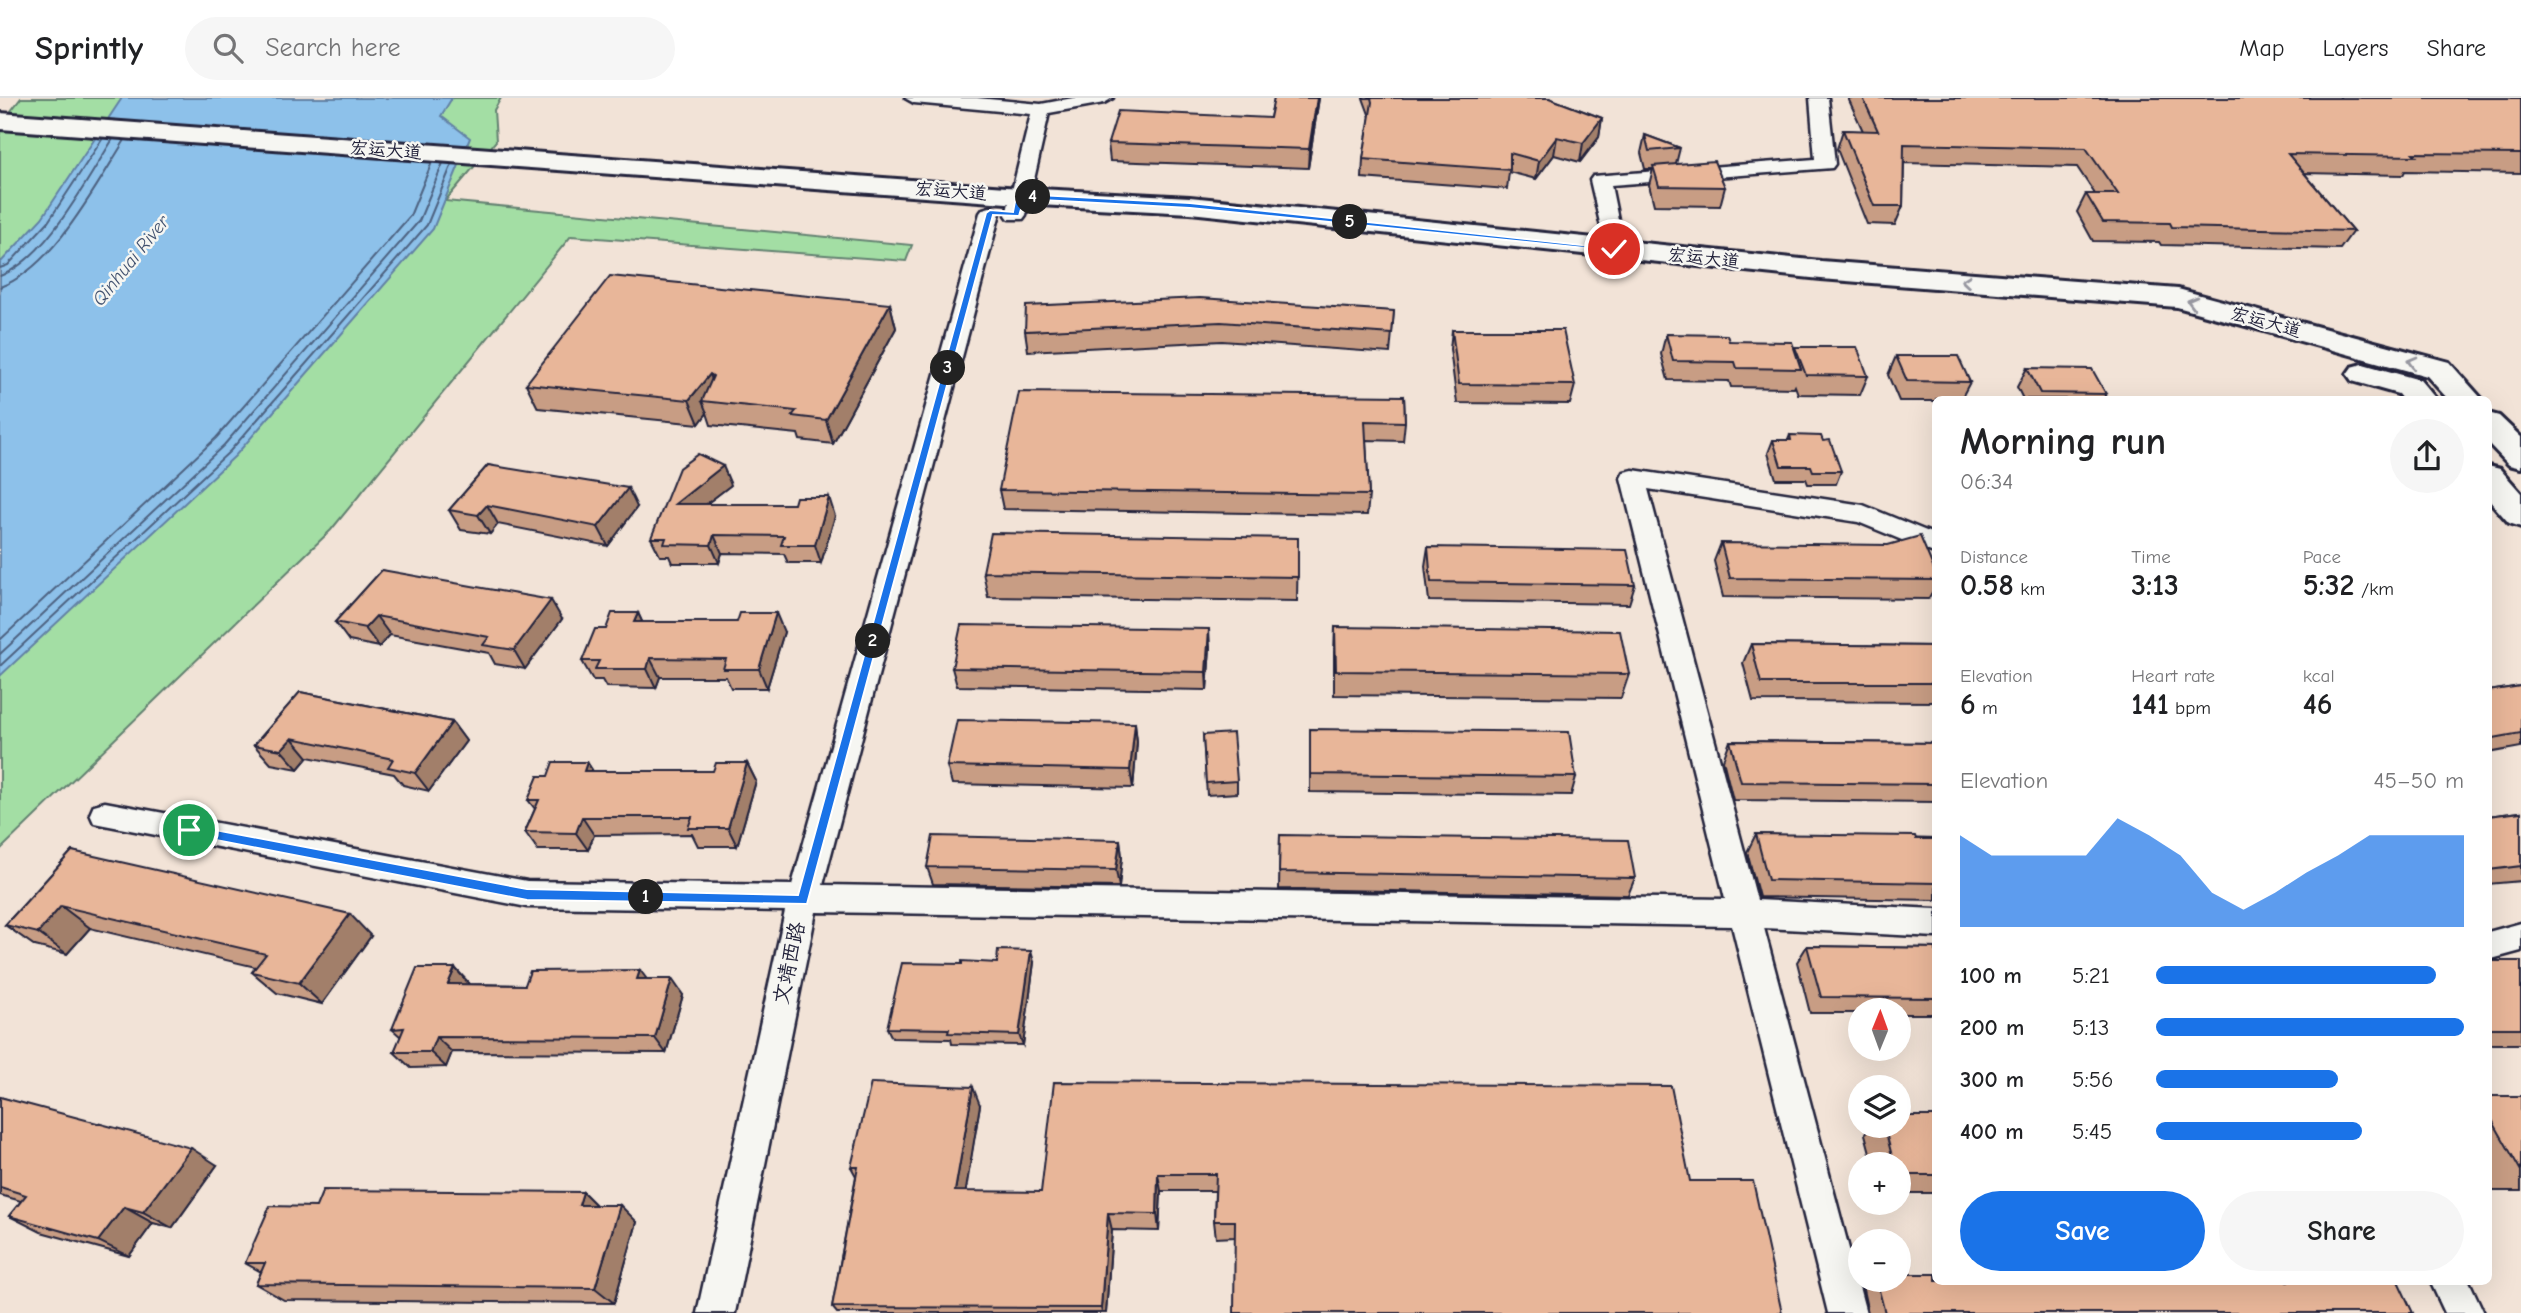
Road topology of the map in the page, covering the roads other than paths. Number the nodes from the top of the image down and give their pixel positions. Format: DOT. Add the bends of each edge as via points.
graph roads {
  1 [pos="914,98"];
  2 [pos="1104,98"];
  3 [pos="1819,98"];
  4 [pos="1041,109"];
  5 [pos="7,128"];
  6 [pos="1009,208"];
  7 [pos="1614,249"];
  8 [pos="2417,396"];
  9 [pos="2463,396"];
  10 [pos="2492,427"];
  11 [pos="2521,457"];
  12 [pos="2492,481"];
  13 [pos="2521,514"];
  14 [pos="1932,543"];
  15 [pos="105,814"];
  16 [pos="803,900"];
  17 [pos="1744,913"];
  18 [pos="1932,923"];
  19 [pos="2521,937"];
  20 [pos="2492,945"];
  21 [pos="2451,1285"];
  22 [pos="716,1313"];
  23 [pos="1847,1313"];
  24 [pos="2465,1313"];
  1 -- 4 [label="street"];
  2 -- 4 [label="street"];
  3 -- 7 [label="street" via="1825,164 1600,180"];
  4 -- 6 [label="street, 文靖西路"];
  5 -- 6 [label="main road, 宏运大道"];
  6 -- 7 [label="main road, 宏运大道" via="1190,205"];
  6 -- 8 [label="main road, 宏运大道" via="1825,294 2180,323 2409,387"];
  6 -- 16 [label="street, 文靖西路"];
  9 -- 7 [label="main road, 宏运大道, one-way" via="2438,369 2178,298"];
  10 -- 11 [label="main road"];
  12 -- 13 [label="main road"];
  14 -- 17 [label="street" via="1863,514 1633,478"];
  15 -- 16 [label="street" via="527,894"];
  16 -- 17 [label="street"];
  16 -- 22 [label="street, 文靖西路"];
  17 -- 18 [label="street"];
  17 -- 23 [label="street"];
  19 -- 20 [label="street"];
  21 -- 24 [label="street"];
}
